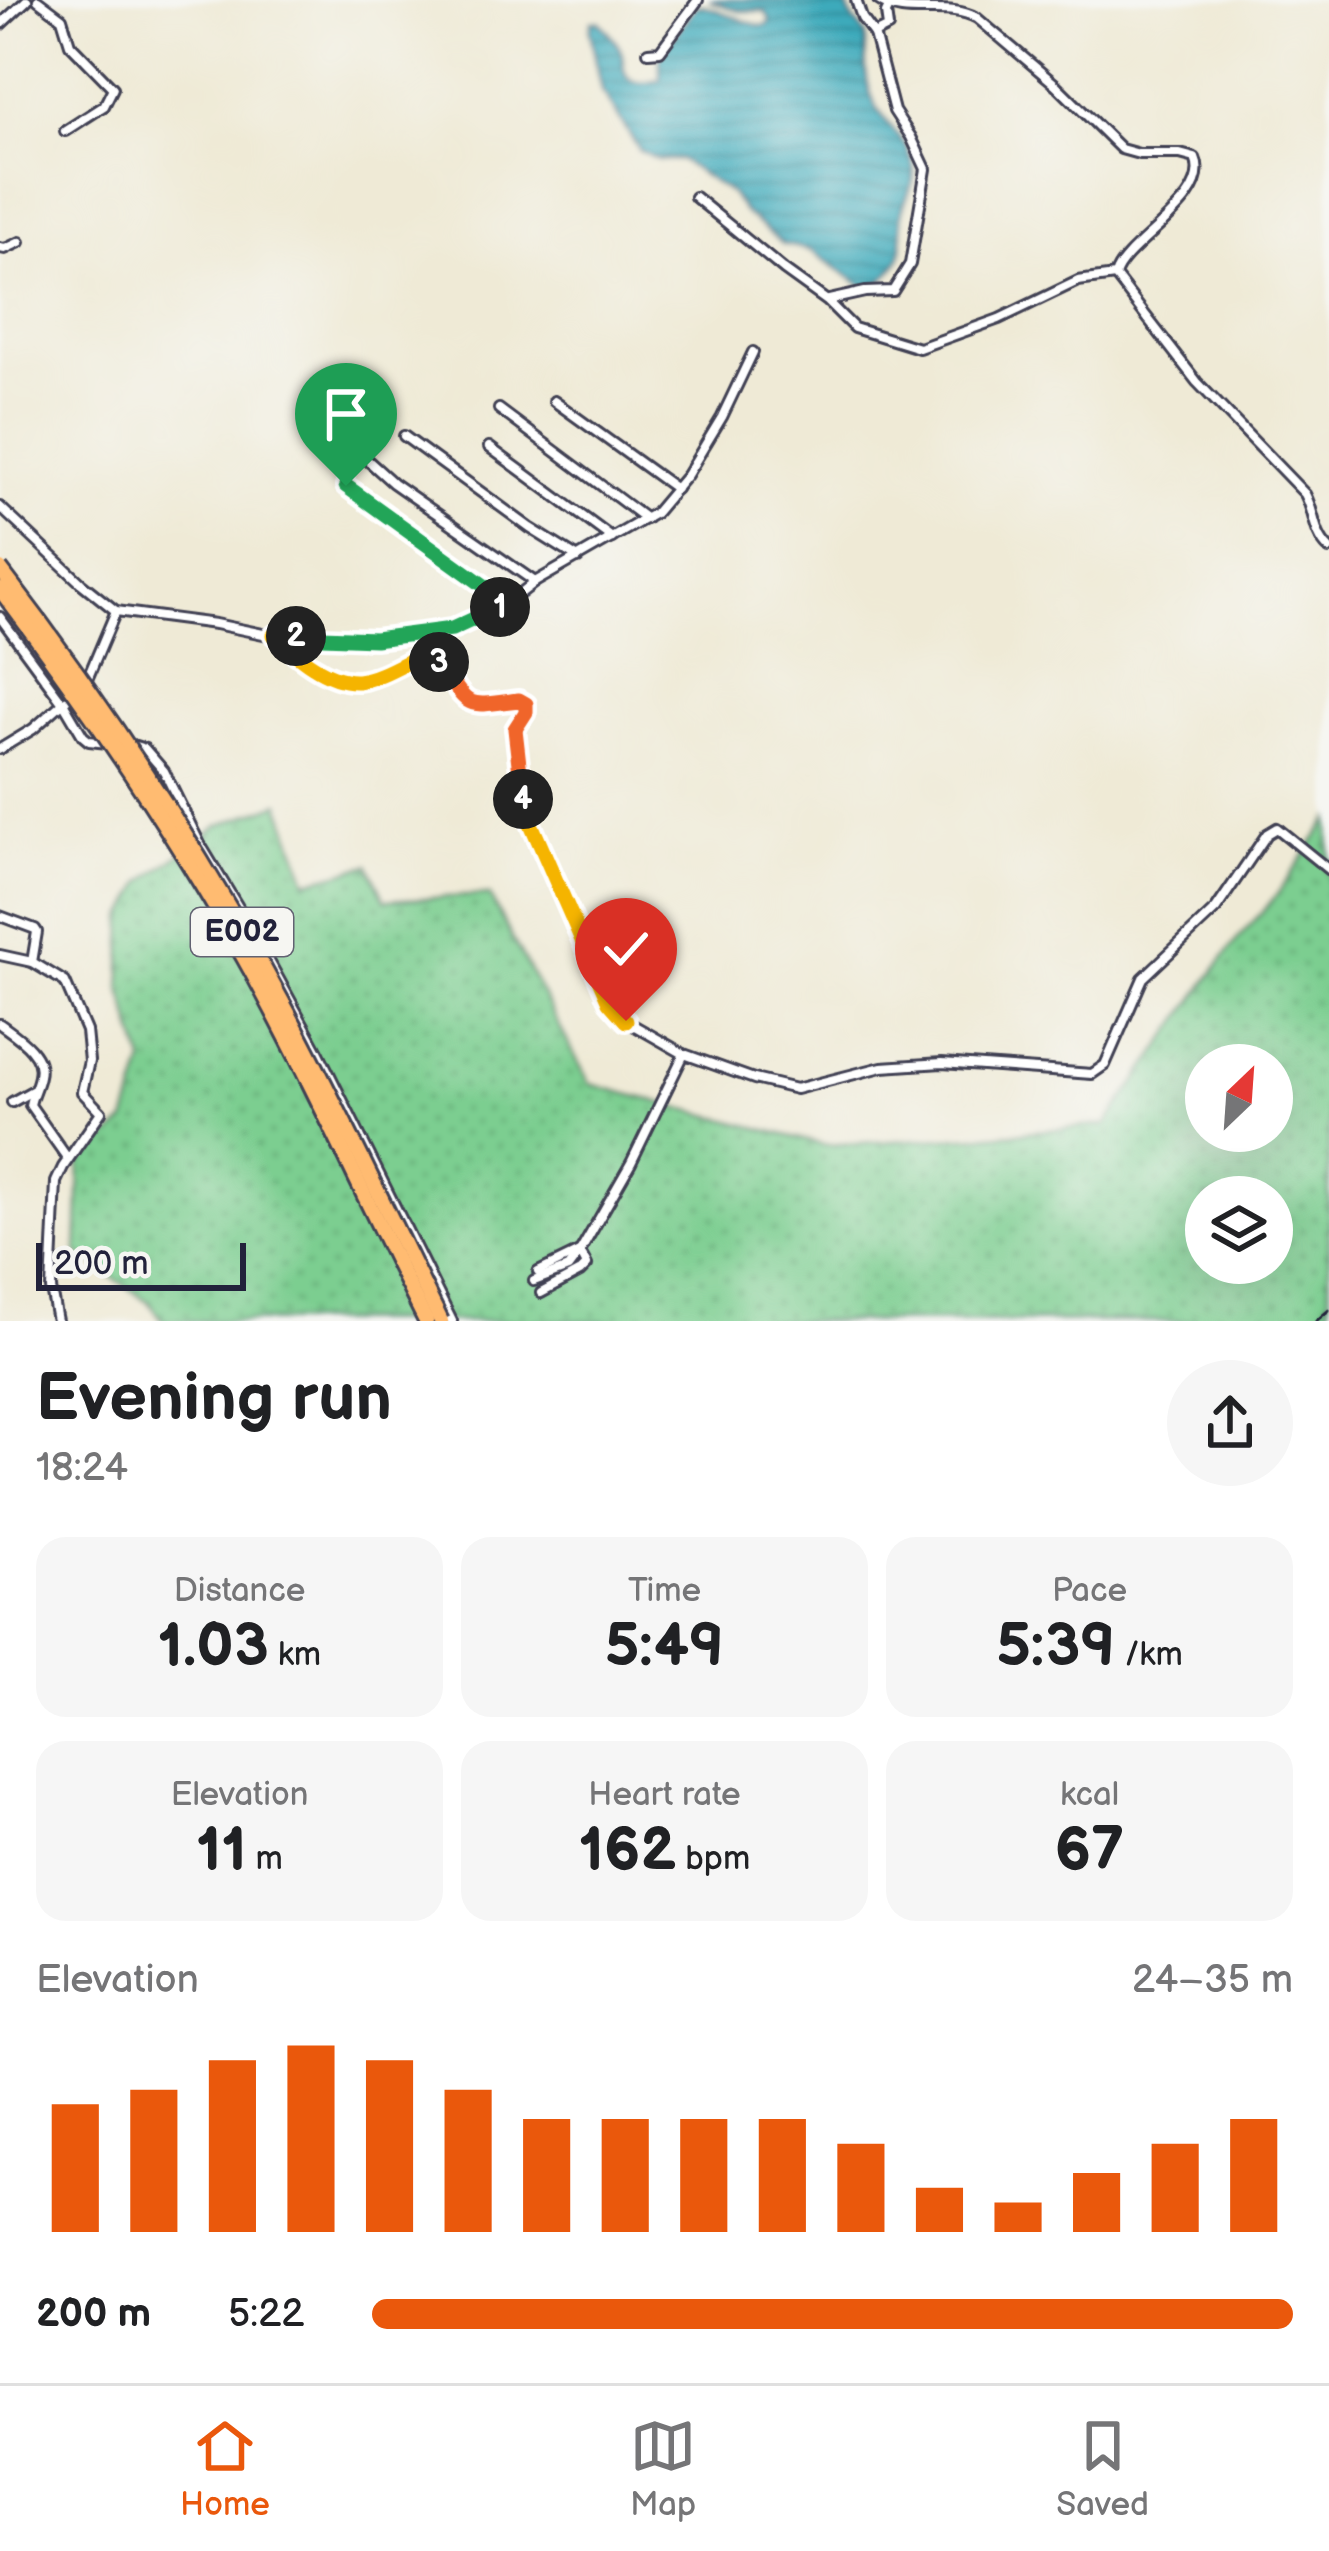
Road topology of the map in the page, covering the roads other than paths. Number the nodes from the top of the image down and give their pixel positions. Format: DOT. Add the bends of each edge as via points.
graph roads {
  1 [pos="27,0"];
  2 [pos="38,0"];
  3 [pos="698,0"];
  4 [pos="856,0"];
  5 [pos="878,0"];
  6 [pos="889,7"];
  7 [pos="0,25"];
  8 [pos="874,34"];
  9 [pos="648,52"];
  10 [pos="65,131"];
  11 [pos="695,197"];
  12 [pos="20,242"];
  13 [pos="0,248"];
  14 [pos="1115,277"];
  15 [pos="827,301"];
  16 [pos="753,352"];
  17 [pos="554,401"];
  18 [pos="499,409"];
  19 [pos="404,436"];
  20 [pos="489,447"];
  21 [pos="354,448"];
  22 [pos="346,486"];
  23 [pos="676,489"];
  24 [pos="0,507"];
  25 [pos="646,518"];
  26 [pos="612,538"];
  27 [pos="1329,549"];
  28 [pos="578,558"];
  29 [pos="0,568"];
  30 [pos="535,582"];
  31 [pos="0,589"];
  32 [pos="508,603"];
  33 [pos="116,611"];
  34 [pos="0,617"];
  35 [pos="274,635"];
  36 [pos="64,704"];
  37 [pos="0,749"];
  38 [pos="1329,870"];
  39 [pos="0,916"];
  40 [pos="0,955"];
  41 [pos="32,962"];
  42 [pos="0,1024"];
  43 [pos="684,1054"];
  44 [pos="33,1091"];
  45 [pos="12,1102"];
  46 [pos="69,1160"];
  47 [pos="580,1252"];
  48 [pos="536,1277"];
  49 [pos="541,1293"];
  50 [pos="57,1321"];
  51 [pos="426,1321"];
  52 [pos="441,1321"];
  53 [pos="452,1321"];
  1 -- 7 [label="street"];
  2 -- 10 [label="street" via="62,18 70,44 113,88 104,106"];
  3 -- 9 [label="street" via="660,51"];
  4 -- 8 [label="street"];
  5 -- 6 [label="street"];
  6 -- 8 [label="street" via="889,27"];
  6 -- 14 [label="street" via="966,11 1121,149 1195,158 1199,175 1184,200 1120,262"];
  8 -- 15 [label="street" via="894,111 926,170 921,207 910,264 893,291"];
  11 -- 15 [label="street"];
  12 -- 13 [label="street"];
  14 -- 15 [label="street" via="1078,281 919,348 854,328"];
  14 -- 27 [label="street" via="1197,382 1305,494"];
  16 -- 23 [label="street"];
  17 -- 23 [label="street"];
  18 -- 25 [label="street"];
  19 -- 28 [label="street"];
  20 -- 26 [label="street"];
  21 -- 30 [label="street"];
  22 -- 32 [label="street"];
  23 -- 25 [label="street"];
  24 -- 33 [label="street"];
  25 -- 26 [label="street"];
  26 -- 28 [label="street"];
  28 -- 30 [label="street"];
  29 -- 52 [label="highway, E002, bridge" via="130,749 234,917"];
  30 -- 32 [label="street"];
  31 -- 51 [label="highway, E002, bridge" via="159,814 249,966"];
  32 -- 35 [label="street" via="452,629 375,639"];
  33 -- 35 [label="street"];
  33 -- 36 [label="street" via="88,679"];
  34 -- 36 [label="street"];
  35 -- 43 [label="street" via="344,679 430,655 472,704 524,700 515,729 525,810 609,1002"];
  36 -- 37 [label="street"];
  36 -- 53 [label="street" via="89,741 135,744 164,771 319,1053"];
  38 -- 43 [label="street" via="1277,828 1267,834 1216,909 1143,978 1105,1065 1092,1074 942,1063 883,1067 796,1089"];
  39 -- 41 [label="street" via="35,929"];
  40 -- 41 [label="street"];
  41 -- 46 [label="street" via="61,979 86,1031 82,1092 101,1112"];
  42 -- 44 [label="street" via="35,1054"];
  43 -- 47 [label="street"];
  44 -- 45 [label="street"];
  44 -- 46 [label="street" via="34,1112"];
  46 -- 50 [label="street" via="56,1182"];
  47 -- 48 [label="street"];
  47 -- 49 [label="street" via="587,1264 580,1272"];
}
